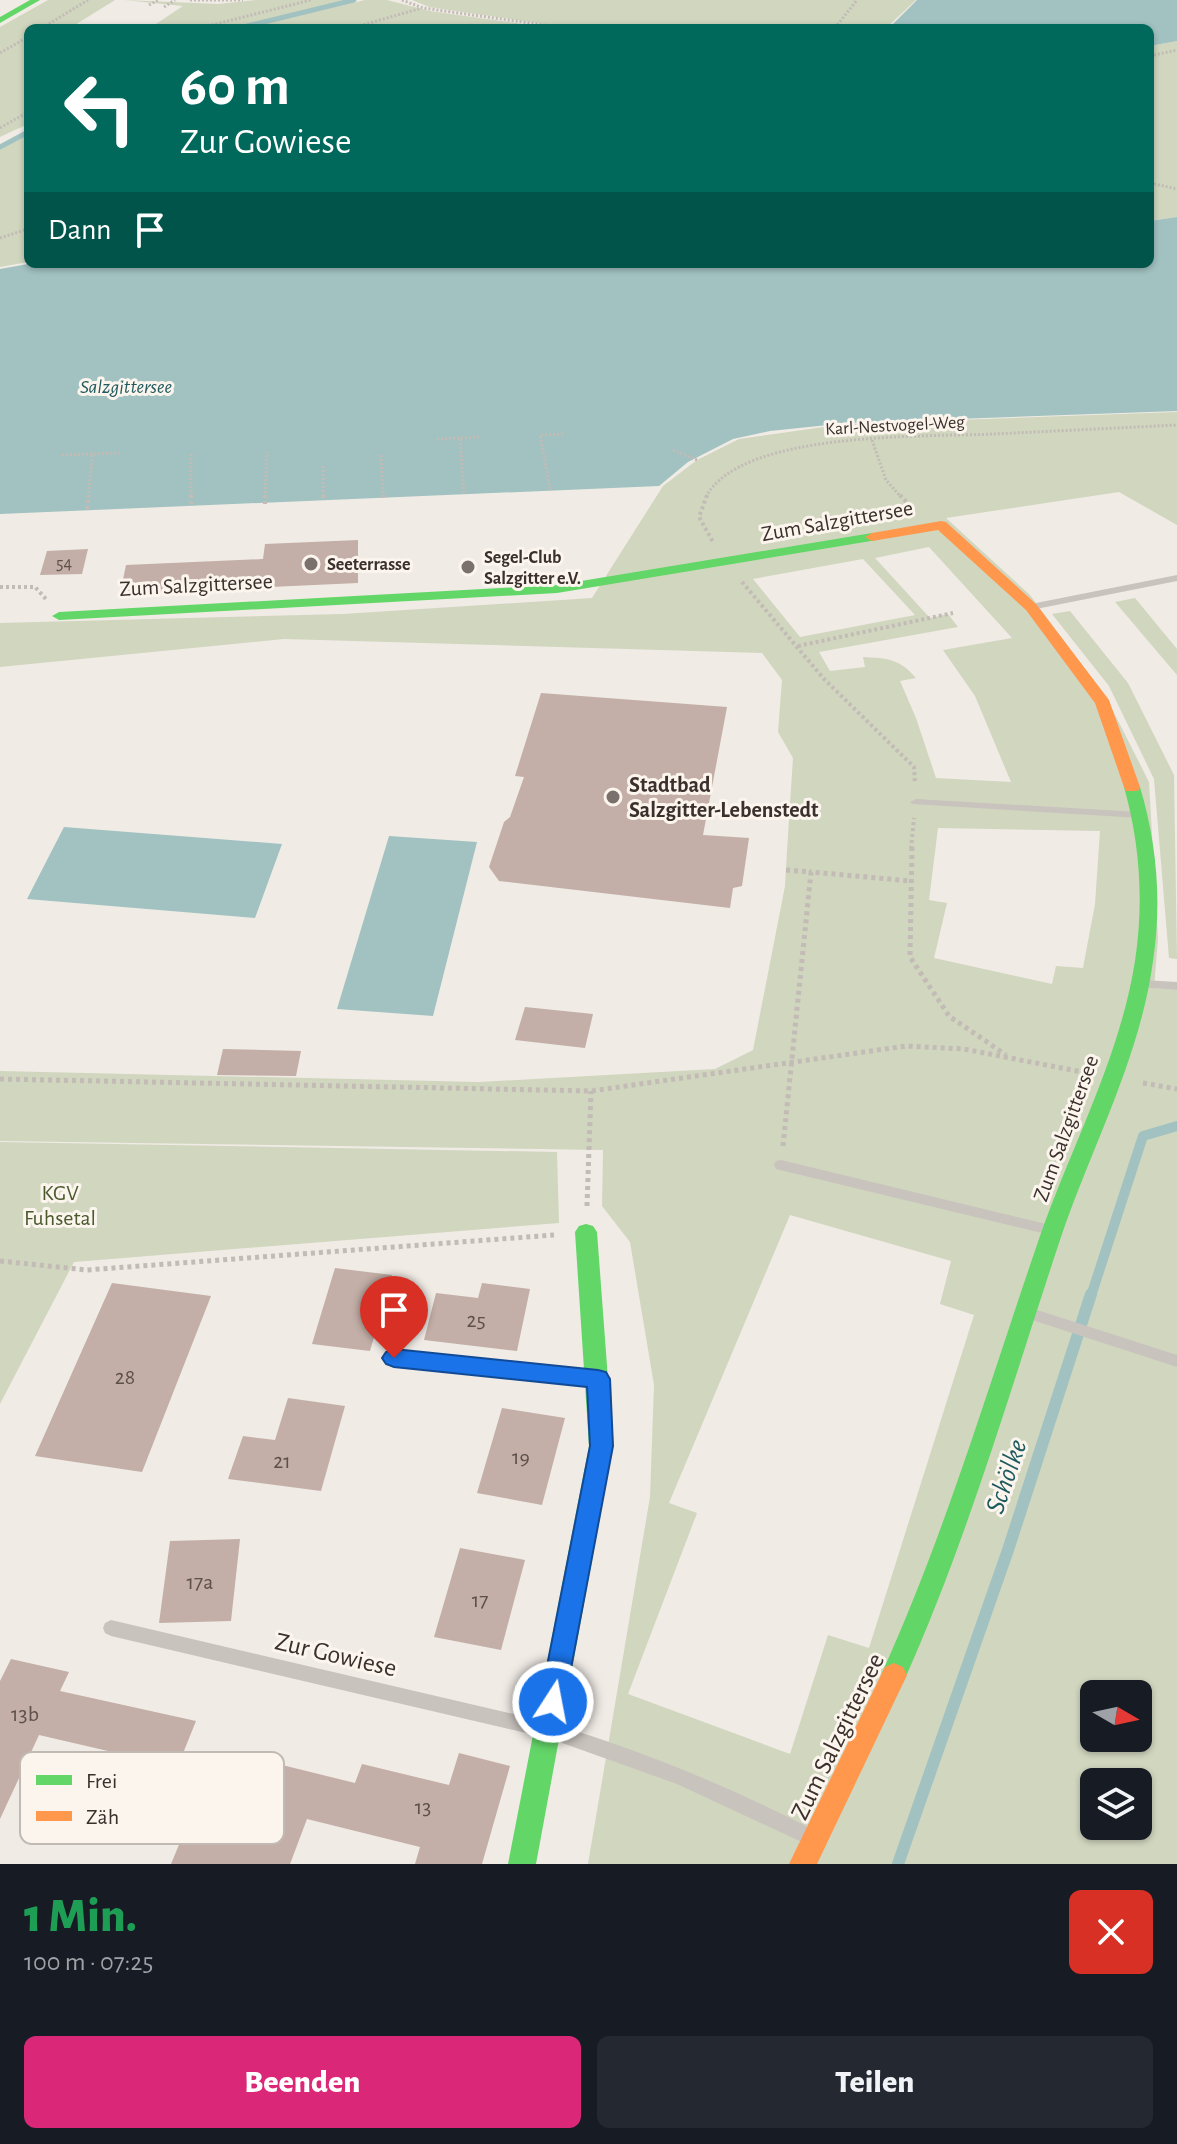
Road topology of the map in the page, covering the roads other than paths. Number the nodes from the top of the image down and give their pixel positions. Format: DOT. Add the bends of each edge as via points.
graph roads {
  1 [pos="36,0"];
  2 [pos="9,10"];
  3 [pos="0,20"];
  4 [pos="1177,578"];
  5 [pos="1031,607"];
  6 [pos="59,616"];
  7 [pos="916,802"];
  8 [pos="1142,815"];
  9 [pos="1140,984"];
  10 [pos="1177,986"];
  11 [pos="781,1165"];
  12 [pos="1053,1231"];
  13 [pos="586,1232"];
  14 [pos="1028,1313"];
  15 [pos="394,1358"];
  16 [pos="1177,1361"];
  17 [pos="598,1379"];
  18 [pos="111,1628"];
  19 [pos="548,1730"];
  20 [pos="816,1840"];
  21 [pos="522,1864"];
  22 [pos="803,1864"];
  1 -- 2 [label="street"];
  2 -- 3 [label="street"];
  4 -- 5 [label="lane"];
  5 -- 6 [label="street, Zum Salzgittersee" via="941,525 557,589"];
  5 -- 8 [label="street, Zum Salzgittersee" via="1103,703"];
  7 -- 8 [label="lane"];
  8 -- 9 [label="street, Zum Salzgittersee" via="1149,898"];
  9 -- 10 [label="lane"];
  9 -- 12 [label="street, Zum Salzgittersee"];
  11 -- 12 [label="lane"];
  12 -- 14 [label="street, Zum Salzgittersee"];
  13 -- 17 [label="street"];
  14 -- 16 [label="lane"];
  14 -- 20 [label="street, Zum Salzgittersee" via="927,1607"];
  15 -- 17 [label="lane"];
  17 -- 19 [label="street" via="601,1446"];
  18 -- 19 [label="lane, Zur Gowiese"];
  19 -- 20 [label="lane, Zur Gowiese" via="746,1803"];
  19 -- 21 [label="street"];
  20 -- 22 [label="street, Zum Salzgittersee"];
}
